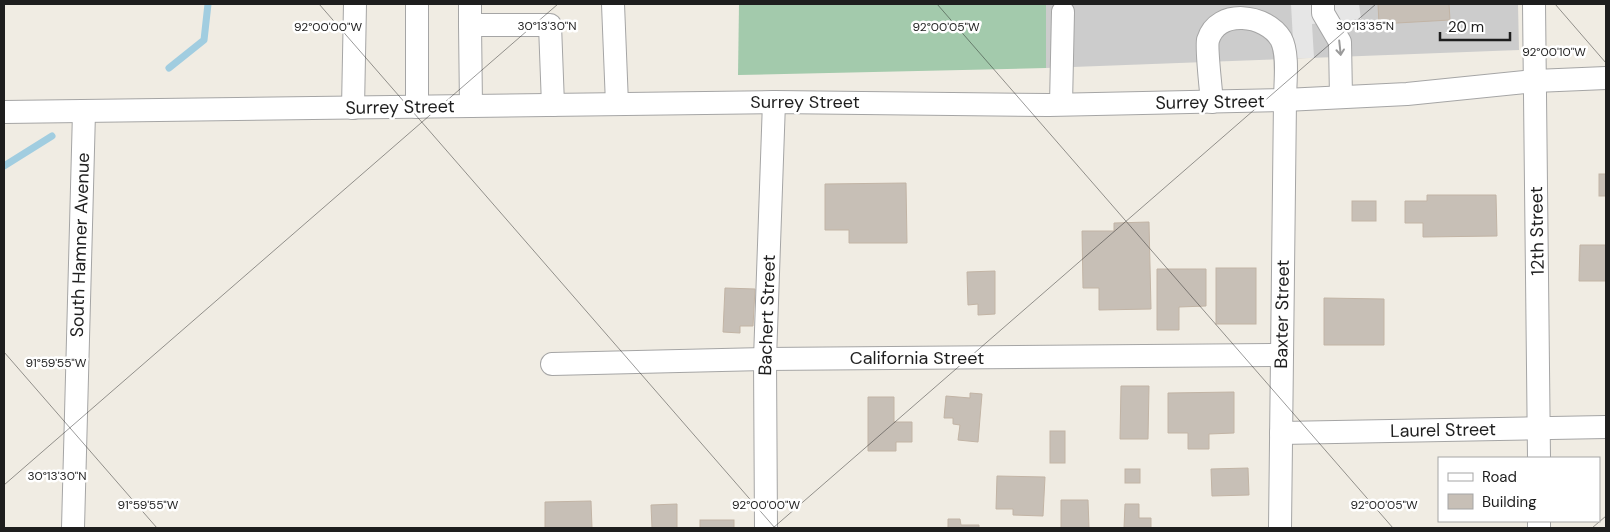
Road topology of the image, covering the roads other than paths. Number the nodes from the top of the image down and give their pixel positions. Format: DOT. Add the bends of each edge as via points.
graph roads {
  1 [pos="355,4"];
  2 [pos="417,4"];
  3 [pos="613,4"];
  4 [pos="1323,4"];
  5 [pos="1534,4"];
  6 [pos="1063,12"];
  7 [pos="470,14"];
  8 [pos="1606,78"];
  9 [pos="1535,81"];
  10 [pos="1341,97"];
  11 [pos="1285,100"];
  12 [pos="774,102"];
  13 [pos="1212,102"];
  14 [pos="617,104"];
  15 [pos="1061,104"];
  16 [pos="553,105"];
  17 [pos="471,106"];
  18 [pos="417,107"];
  19 [pos="353,108"];
  20 [pos="4,112"];
  21 [pos="84,112"];
  22 [pos="1282,355"];
  23 [pos="765,359"];
  24 [pos="552,364"];
  25 [pos="1606,427"];
  26 [pos="1539,428"];
  27 [pos="1281,433"];
  28 [pos="1539,457"];
  29 [pos="73,528"];
  30 [pos="766,528"];
  31 [pos="1280,528"];
  1 -- 19 [label="street"];
  2 -- 18 [label="street"];
  3 -- 14 [label="street"];
  4 -- 10 [label="street, one-way" via="1323,13 1340,42"];
  5 -- 9 [label="street, 12th Street"];
  6 -- 15 [label="street"];
  7 -- 16 [label="street" via="550,25"];
  7 -- 17 [label="street"];
  8 -- 9 [label="street, Surrey Street"];
  9 -- 10 [label="street, Surrey Street"];
  9 -- 26 [label="street, 12th Street"];
  10 -- 11 [label="street, Surrey Street"];
  11 -- 13 [label="street, Surrey Street"];
  11 -- 13 [label="street" via="1285,50 1280,38 1261,23 1236,18 1226,20 1214,30 1208,41"];
  11 -- 22 [label="street, Baxter Street"];
  12 -- 14 [label="street, Surrey Street"];
  12 -- 15 [label="street, Surrey Street"];
  12 -- 23 [label="street, Bachert Street"];
  13 -- 15 [label="street, Surrey Street"];
  14 -- 16 [label="street, Surrey Street"];
  16 -- 17 [label="street, Surrey Street"];
  17 -- 18 [label="street, Surrey Street"];
  18 -- 19 [label="street, Surrey Street"];
  19 -- 21 [label="street, Surrey Street"];
  20 -- 21 [label="street, Surrey Street"];
  21 -- 29 [label="street, South Hamner Avenue"];
  22 -- 23 [label="street, California Street"];
  22 -- 27 [label="street, Baxter Street"];
  23 -- 24 [label="street, California Street"];
  23 -- 30 [label="street, Bachert Street"];
  25 -- 26 [label="street, Laurel Street"];
  26 -- 27 [label="street, Laurel Street"];
  26 -- 28 [label="street, 12th Street"];
  27 -- 31 [label="street, Baxter Street"];
}
